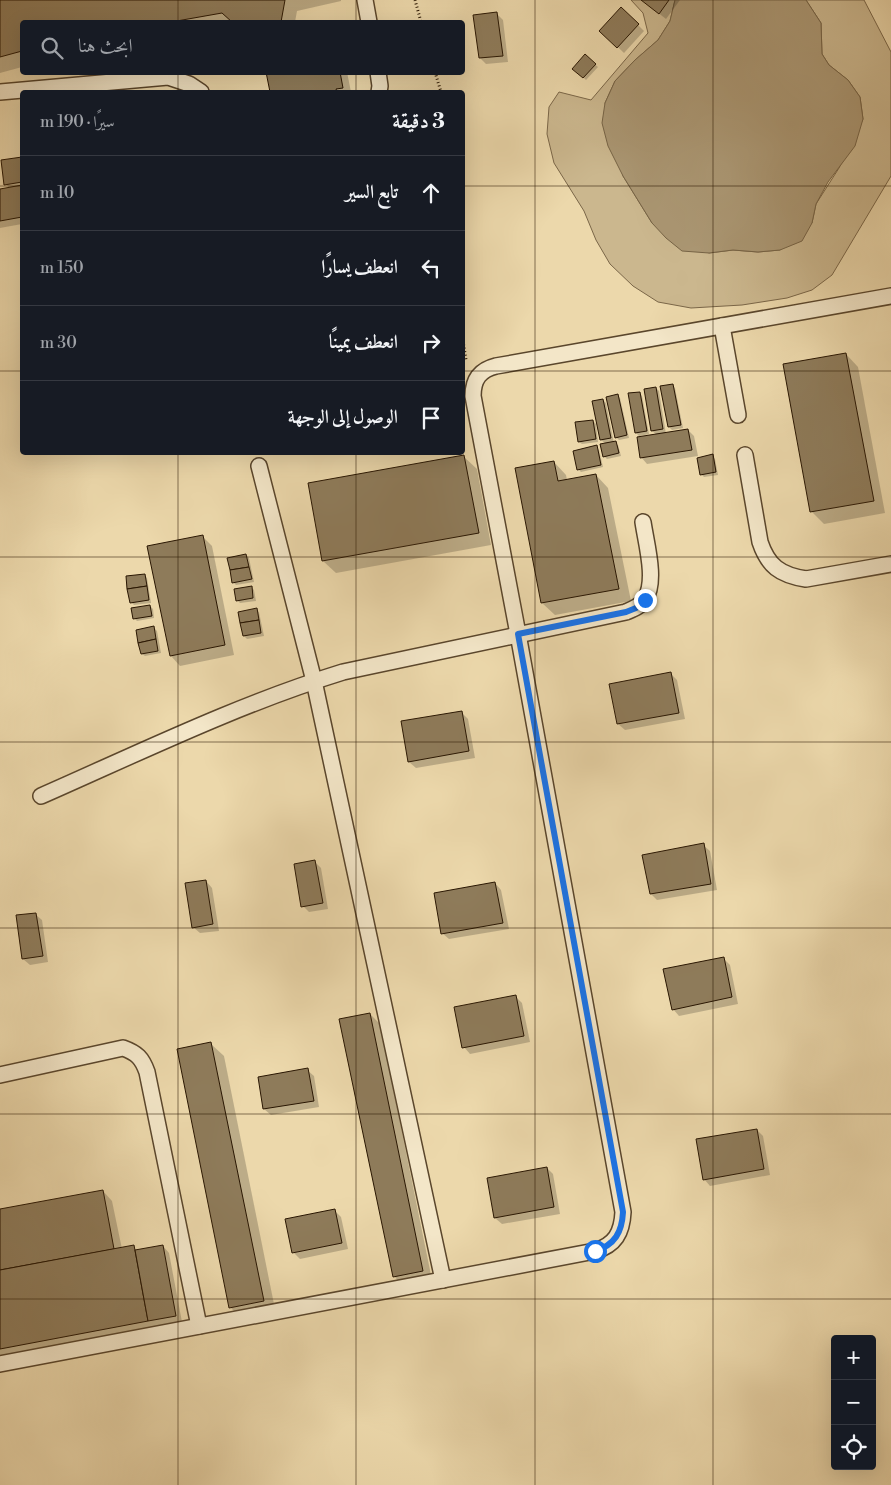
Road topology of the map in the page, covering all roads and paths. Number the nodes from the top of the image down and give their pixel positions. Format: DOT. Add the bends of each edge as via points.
graph roads {
  1 [pos="365,0"];
  2 [pos="415,0"];
  3 [pos="369,20"];
  4 [pos="420,20"];
  5 [pos="378,75"];
  6 [pos="436,75"];
  7 [pos="75,89"];
  8 [pos="50,90"];
  9 [pos="198,90"];
  10 [pos="379,90"];
  11 [pos="440,90"];
  12 [pos="20,91"];
  13 [pos="0,92"];
  14 [pos="891,296"];
  15 [pos="722,326"];
  16 [pos="738,415"];
  17 [pos="745,455"];
  18 [pos="259,466"];
  19 [pos="643,522"];
  20 [pos="891,564"];
  21 [pos="518,634"];
  22 [pos="314,681"];
  23 [pos="41,796"];
  24 [pos="0,1075"];
  25 [pos="443,1280"];
  26 [pos="199,1326"];
  27 [pos="0,1364"];
  1 -- 3 [label="lane"];
  2 -- 4 [label="path"];
  5 -- 10 [label="lane"];
  6 -- 11 [label="path"];
  7 -- 8 [label="lane"];
  7 -- 9 [label="lane" via="168,77"];
  12 -- 13 [label="lane"];
  14 -- 15 [label="lane"];
  15 -- 16 [label="lane"];
  15 -- 21 [label="lane" via="496,366 488,368 475,380 472,396"];
  17 -- 20 [label="lane" via="760,542 768,559 781,572 806,579"];
  18 -- 22 [label="lane"];
  19 -- 21 [label="lane" via="651,579 645,600 626,612"];
  21 -- 22 [label="lane"];
  21 -- 25 [label="lane" via="623,1223 620,1233 605,1248"];
  22 -- 23 [label="lane" via="250,704"];
  22 -- 25 [label="lane"];
  24 -- 26 [label="lane" via="123,1048 135,1052 143,1060"];
  25 -- 26 [label="lane"];
  26 -- 27 [label="lane"];
}
